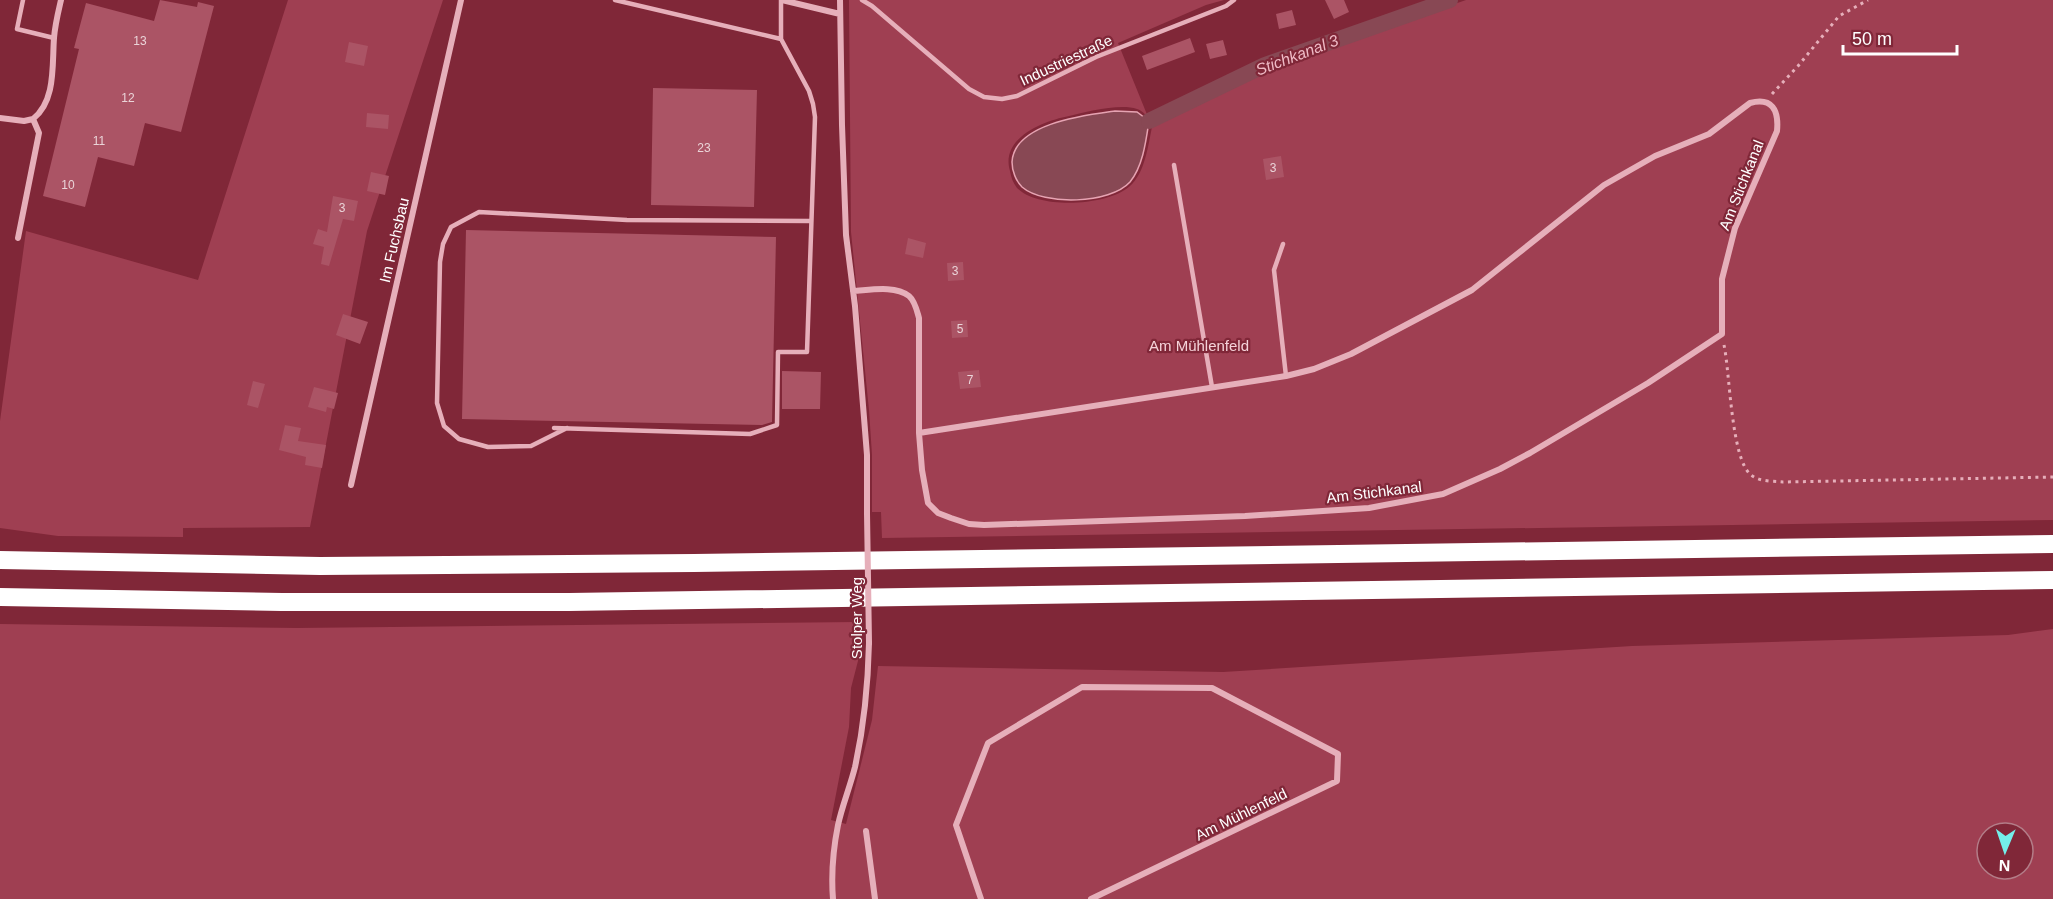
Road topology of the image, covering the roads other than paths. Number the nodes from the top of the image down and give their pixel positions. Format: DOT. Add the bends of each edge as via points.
graph roads {
  1 [pos="23,0"];
  2 [pos="61,0"];
  3 [pos="461,0"];
  4 [pos="615,0"];
  5 [pos="782,0"];
  6 [pos="840,0"];
  7 [pos="862,0"];
  8 [pos="1234,0"];
  9 [pos="840,14"];
  10 [pos="54,38"];
  11 [pos="781,39"];
  12 [pos="0,118"];
  13 [pos="33,119"];
  14 [pos="1174,165"];
  15 [pos="811,221"];
  16 [pos="18,238"];
  17 [pos="1283,244"];
  18 [pos="853,291"];
  19 [pos="1286,375"];
  20 [pos="1212,387"];
  21 [pos="554,428"];
  22 [pos="567,428"];
  23 [pos="919,433"];
  24 [pos="351,485"];
  25 [pos="2053,544"];
  26 [pos="0,548"];
  27 [pos="0,560"];
  28 [pos="92,562"];
  29 [pos="2053,580"];
  30 [pos="0,597"];
  31 [pos="72,599"];
  32 [pos="0,604"];
  33 [pos="866,831"];
  34 [pos="833,899"];
  35 [pos="875,899"];
  36 [pos="981,899"];
  37 [pos="1091,899"];
  1 -- 10 [label="lane" via="16,29"];
  2 -- 10 [label="street"];
  3 -- 24 [label="street, Im Fuchsbau"];
  4 -- 11 [label="lane"];
  5 -- 9 [label="street"];
  5 -- 11 [label="lane"];
  6 -- 9 [label="street"];
  7 -- 8 [label="lane, Industriestraße" via="969,89 984,97 1002,99 1017,96 1096,57"];
  9 -- 18 [label="street" via="846,235"];
  10 -- 13 [label="street" via="48,97"];
  11 -- 15 [label="lane" via="813,104"];
  12 -- 13 [label="street"];
  13 -- 16 [label="street" via="39,133"];
  14 -- 20 [label="lane"];
  15 -- 22 [label="lane" via="807,352 778,352 777,425 750,434"];
  15 -- 22 [label="lane" via="627,220 479,212 451,227 440,262 437,403 444,426 459,439 488,447 531,446"];
  17 -- 19 [label="lane" via="1274,270"];
  18 -- 23 [label="street, Am Stichkanal" via="896,291 910,296 916,306"];
  18 -- 34 [label="street, Stolper Weg, bridge" via="867,455 869,643 867,699 854,771 838,824"];
  19 -- 20 [label="street"];
  19 -- 23 [label="street, Am Stichkanal" via="1352,354 1472,290 1604,185 1655,156 1709,134 1750,103 1765,102 1775,110 1777,131 1735,228 1722,279 1722,334 1530,453 1443,494 1369,508 1245,516 969,524 938,513 928,503"];
  20 -- 23 [label="street"];
  21 -- 22 [label="lane"];
  25 -- 28 [label="highway" via="718,563 320,566"];
  26 -- 28 [label="highway"];
  27 -- 28 [label="highway"];
  29 -- 31 [label="highway" via="569,602"];
  30 -- 31 [label="highway"];
  31 -- 32 [label="highway"];
  33 -- 35 [label="street"];
  36 -- 37 [label="street, Am Mühlenfeld" via="956,825 988,743 1082,687 1212,688 1338,754 1337,782"];
}
